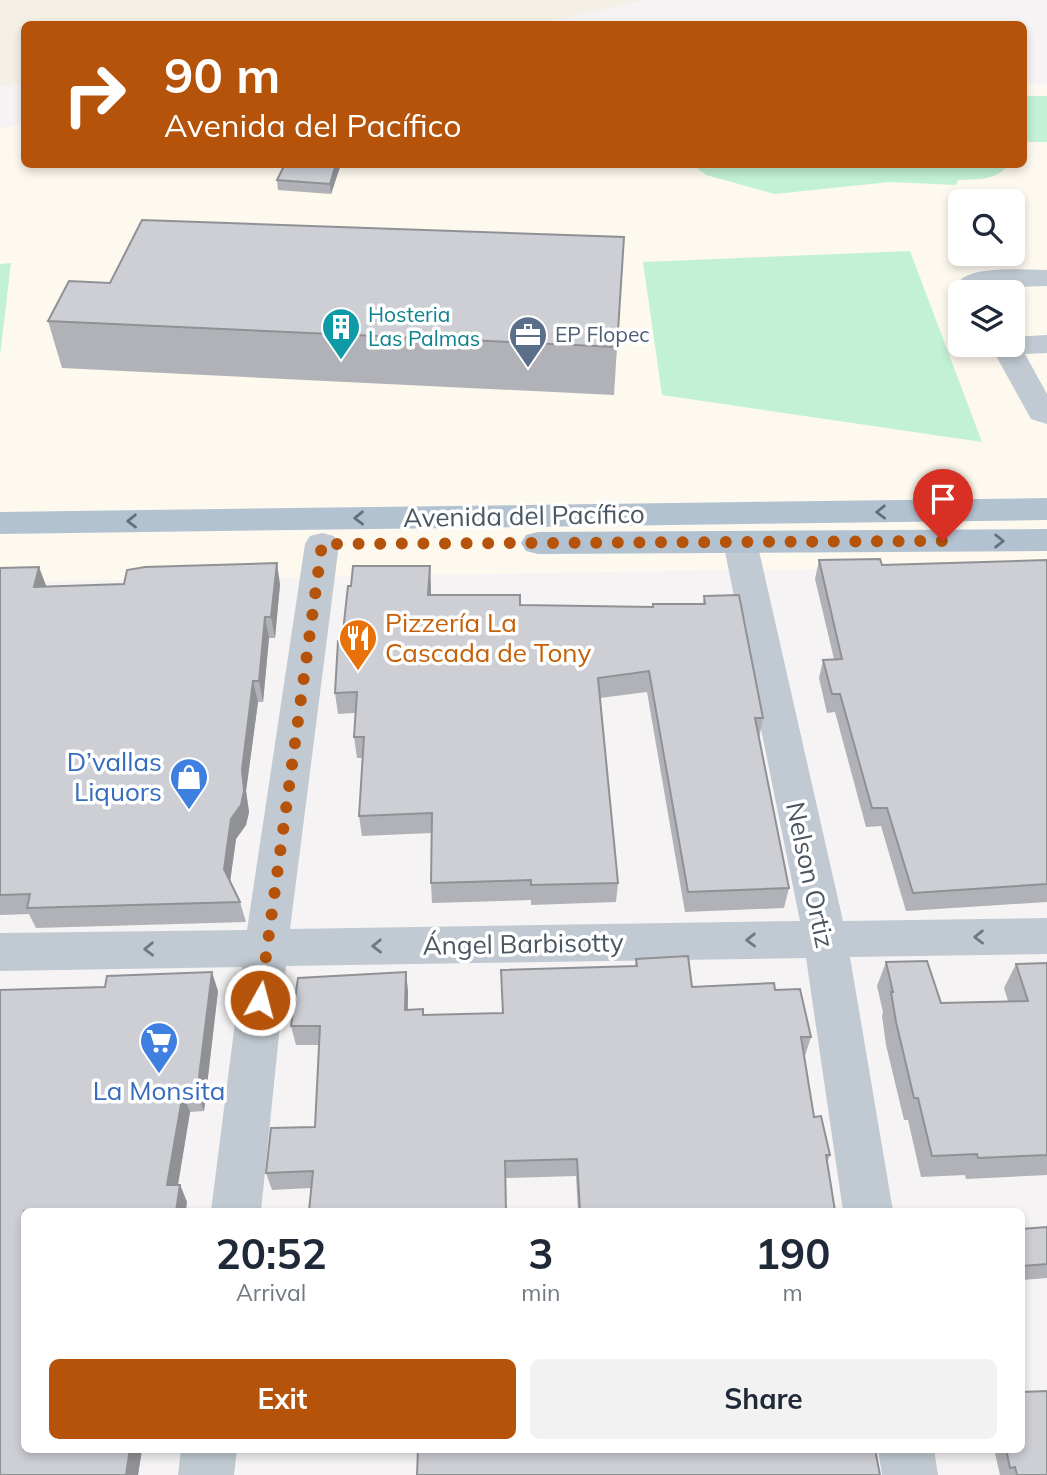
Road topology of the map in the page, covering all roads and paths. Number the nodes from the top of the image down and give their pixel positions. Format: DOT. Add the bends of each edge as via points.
graph roads {
  1 [pos="1047,278"];
  2 [pos="977,280"];
  3 [pos="1047,344"];
  4 [pos="1025,345"];
  5 [pos="1012,357"];
  6 [pos="1047,415"];
  7 [pos="1047,509"];
  8 [pos="0,523"];
  9 [pos="1047,540"];
  10 [pos="740,542"];
  11 [pos="322,544"];
  12 [pos="0,548"];
  13 [pos="1047,936"];
  14 [pos="825,939"];
  15 [pos="266,947"];
  16 [pos="0,952"];
  17 [pos="236,1208"];
  18 [pos="868,1208"];
  19 [pos="209,1453"];
  20 [pos="907,1453"];
  21 [pos="206,1475"];
  22 [pos="910,1475"];
  1 -- 2 [label="street"];
  3 -- 4 [label="street"];
  5 -- 6 [label="street"];
  7 -- 8 [label="main road, Avenida del Pacífico, one-way"];
  10 -- 9 [label="main road, Avenida del Pacífico, one-way"];
  10 -- 11 [label="main road, Avenida del Pacífico"];
  10 -- 14 [label="street, Nelson Ortiz"];
  11 -- 12 [label="main road, Avenida del Pacífico"];
  11 -- 15 [label="street"];
  13 -- 14 [label="street, Ángel Barbisotty, one-way"];
  14 -- 15 [label="street, Ángel Barbisotty, one-way"];
  14 -- 18 [label="street, Nelson Ortiz"];
  15 -- 16 [label="street, Ángel Barbisotty, one-way"];
  15 -- 17 [label="street"];
  19 -- 21 [label="street"];
  20 -- 22 [label="street"];
}
